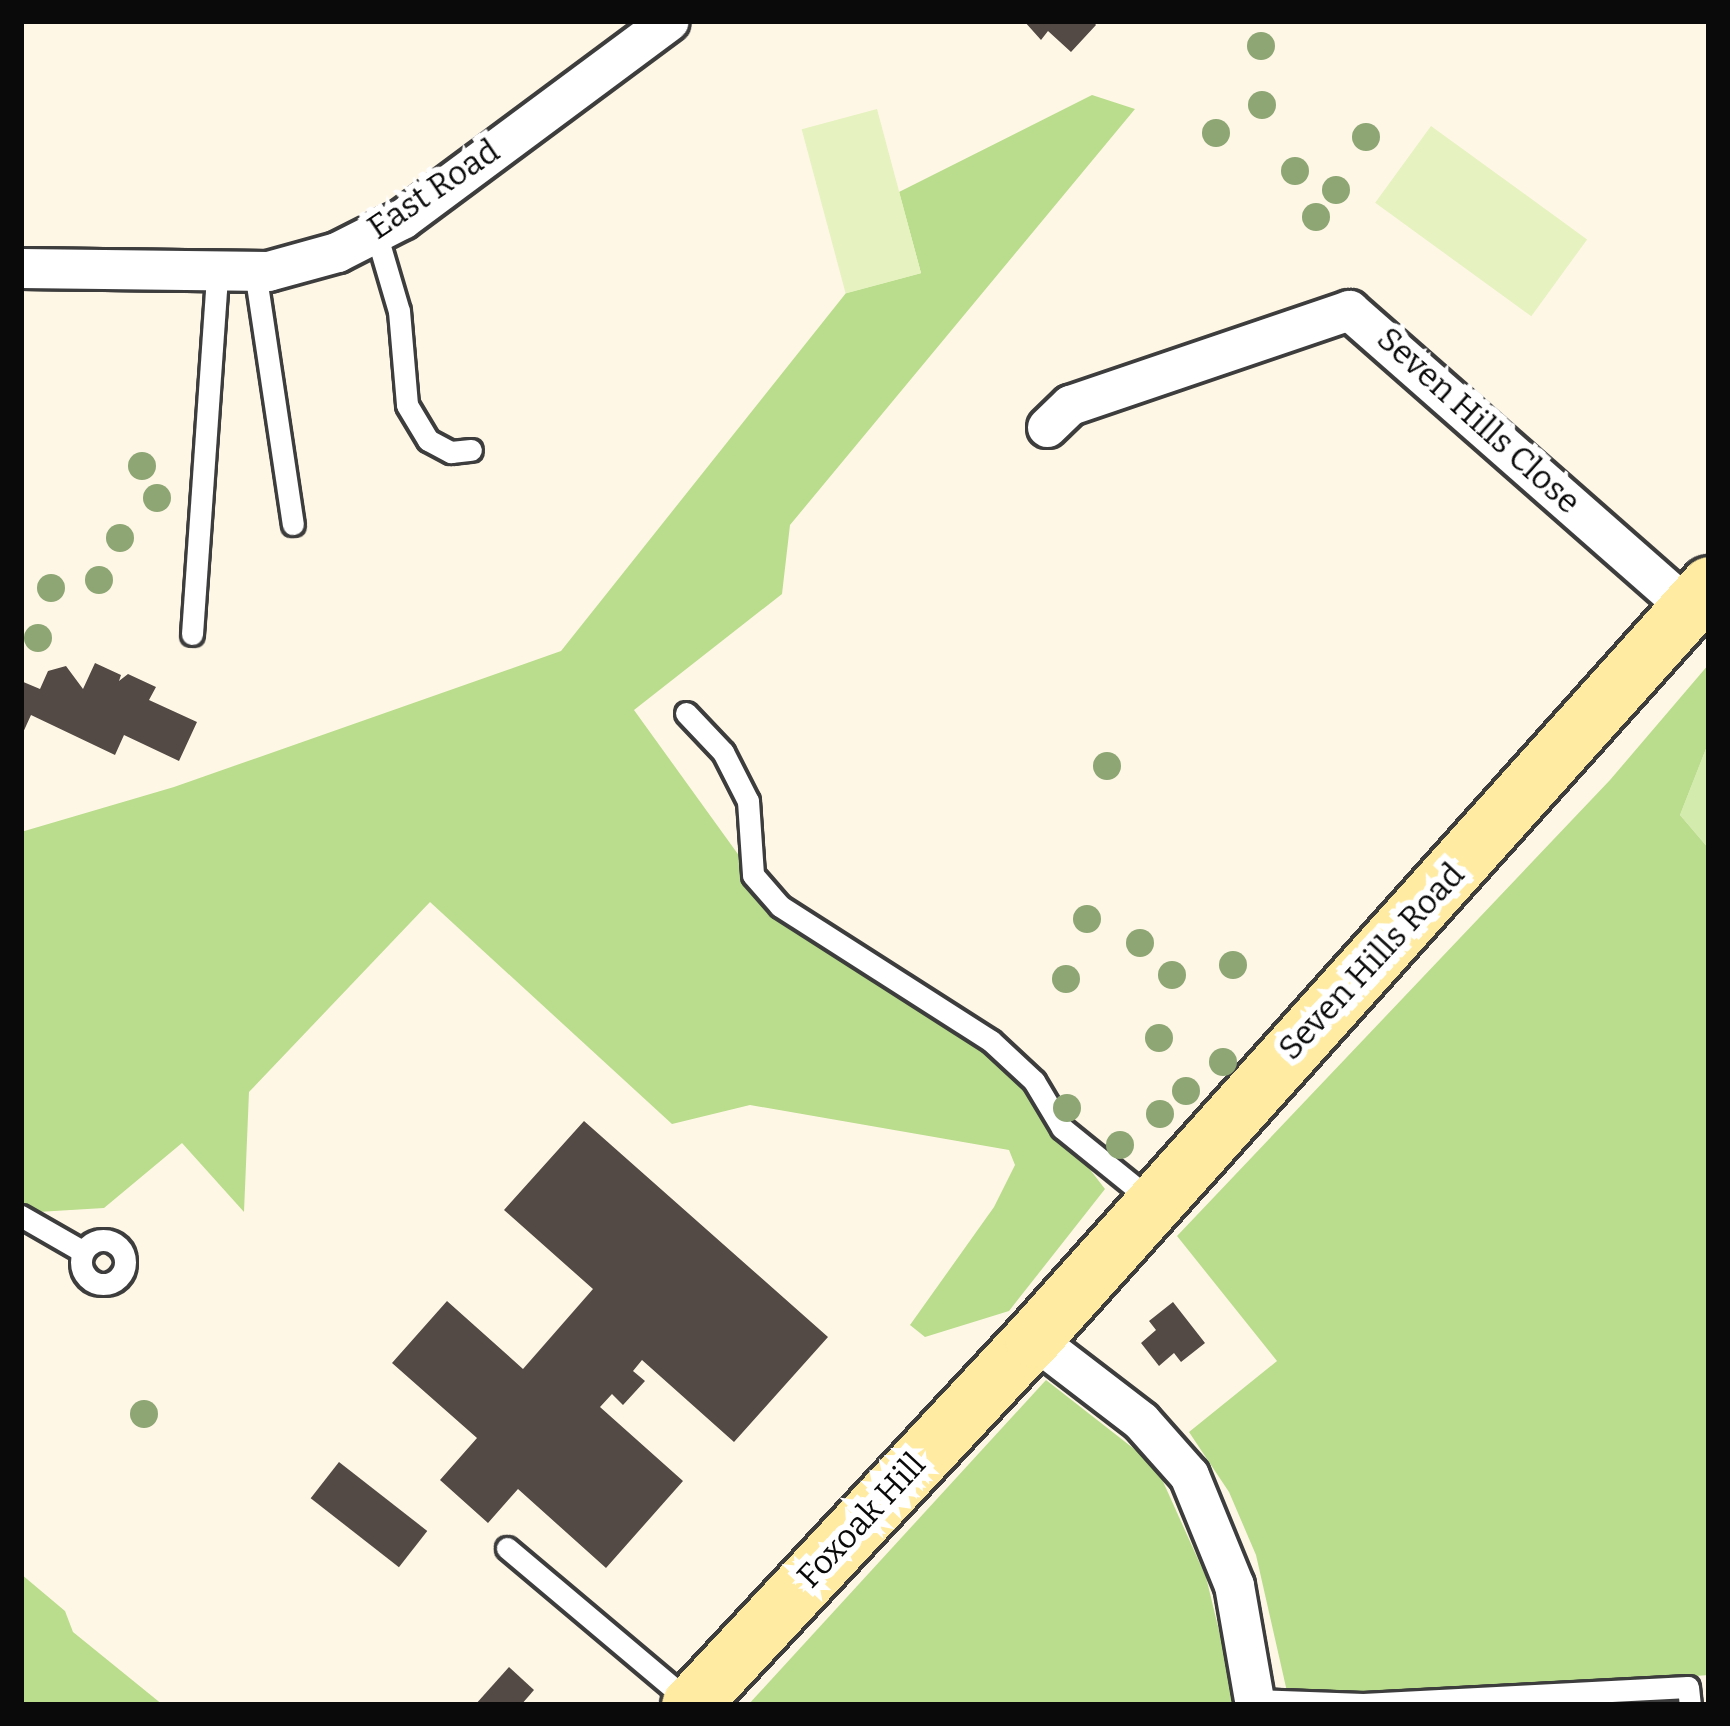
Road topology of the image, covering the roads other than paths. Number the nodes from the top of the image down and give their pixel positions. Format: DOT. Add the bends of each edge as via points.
graph roads {
  1 [pos="669,21"];
  2 [pos="376,232"];
  3 [pos="21,268"];
  4 [pos="236,271"];
  5 [pos="1047,427"];
  6 [pos="471,450"];
  7 [pos="293,524"];
  8 [pos="1698,596"];
  9 [pos="192,634"];
  10 [pos="686,713"];
  11 [pos="1151,1201"];
  12 [pos="21,1216"];
  13 [pos="82,1251"];
  14 [pos="1034,1338"];
  15 [pos="507,1548"];
  16 [pos="1255,1702"];
  17 [pos="691,1704"];
  18 [pos="1690,1705"];
  1 -- 2 [label="street, East Road"];
  2 -- 4 [label="street, East Road" via="337,252"];
  2 -- 6 [label="lane" via="400,310 407,405 428,440"];
  3 -- 4 [label="street, East Road"];
  4 -- 7 [label="lane"];
  4 -- 9 [label="lane"];
  5 -- 8 [label="street, Seven Hills Close" via="1070,405 1349,310"];
  8 -- 11 [label="main road, Seven Hills Road"];
  10 -- 11 [label="lane" via="723,752 748,801 753,875 780,906 991,1041 1034,1081 1062,1128"];
  11 -- 14 [label="main road, Seven Hills Road"];
  12 -- 13 [label="lane"];
  14 -- 16 [label="street" via="1141,1421 1189,1475 1234,1585"];
  14 -- 17 [label="main road, Foxoak Hill"];
  15 -- 17 [label="lane"];
  16 -- 18 [label="lane" via="1688,1687"];
}
